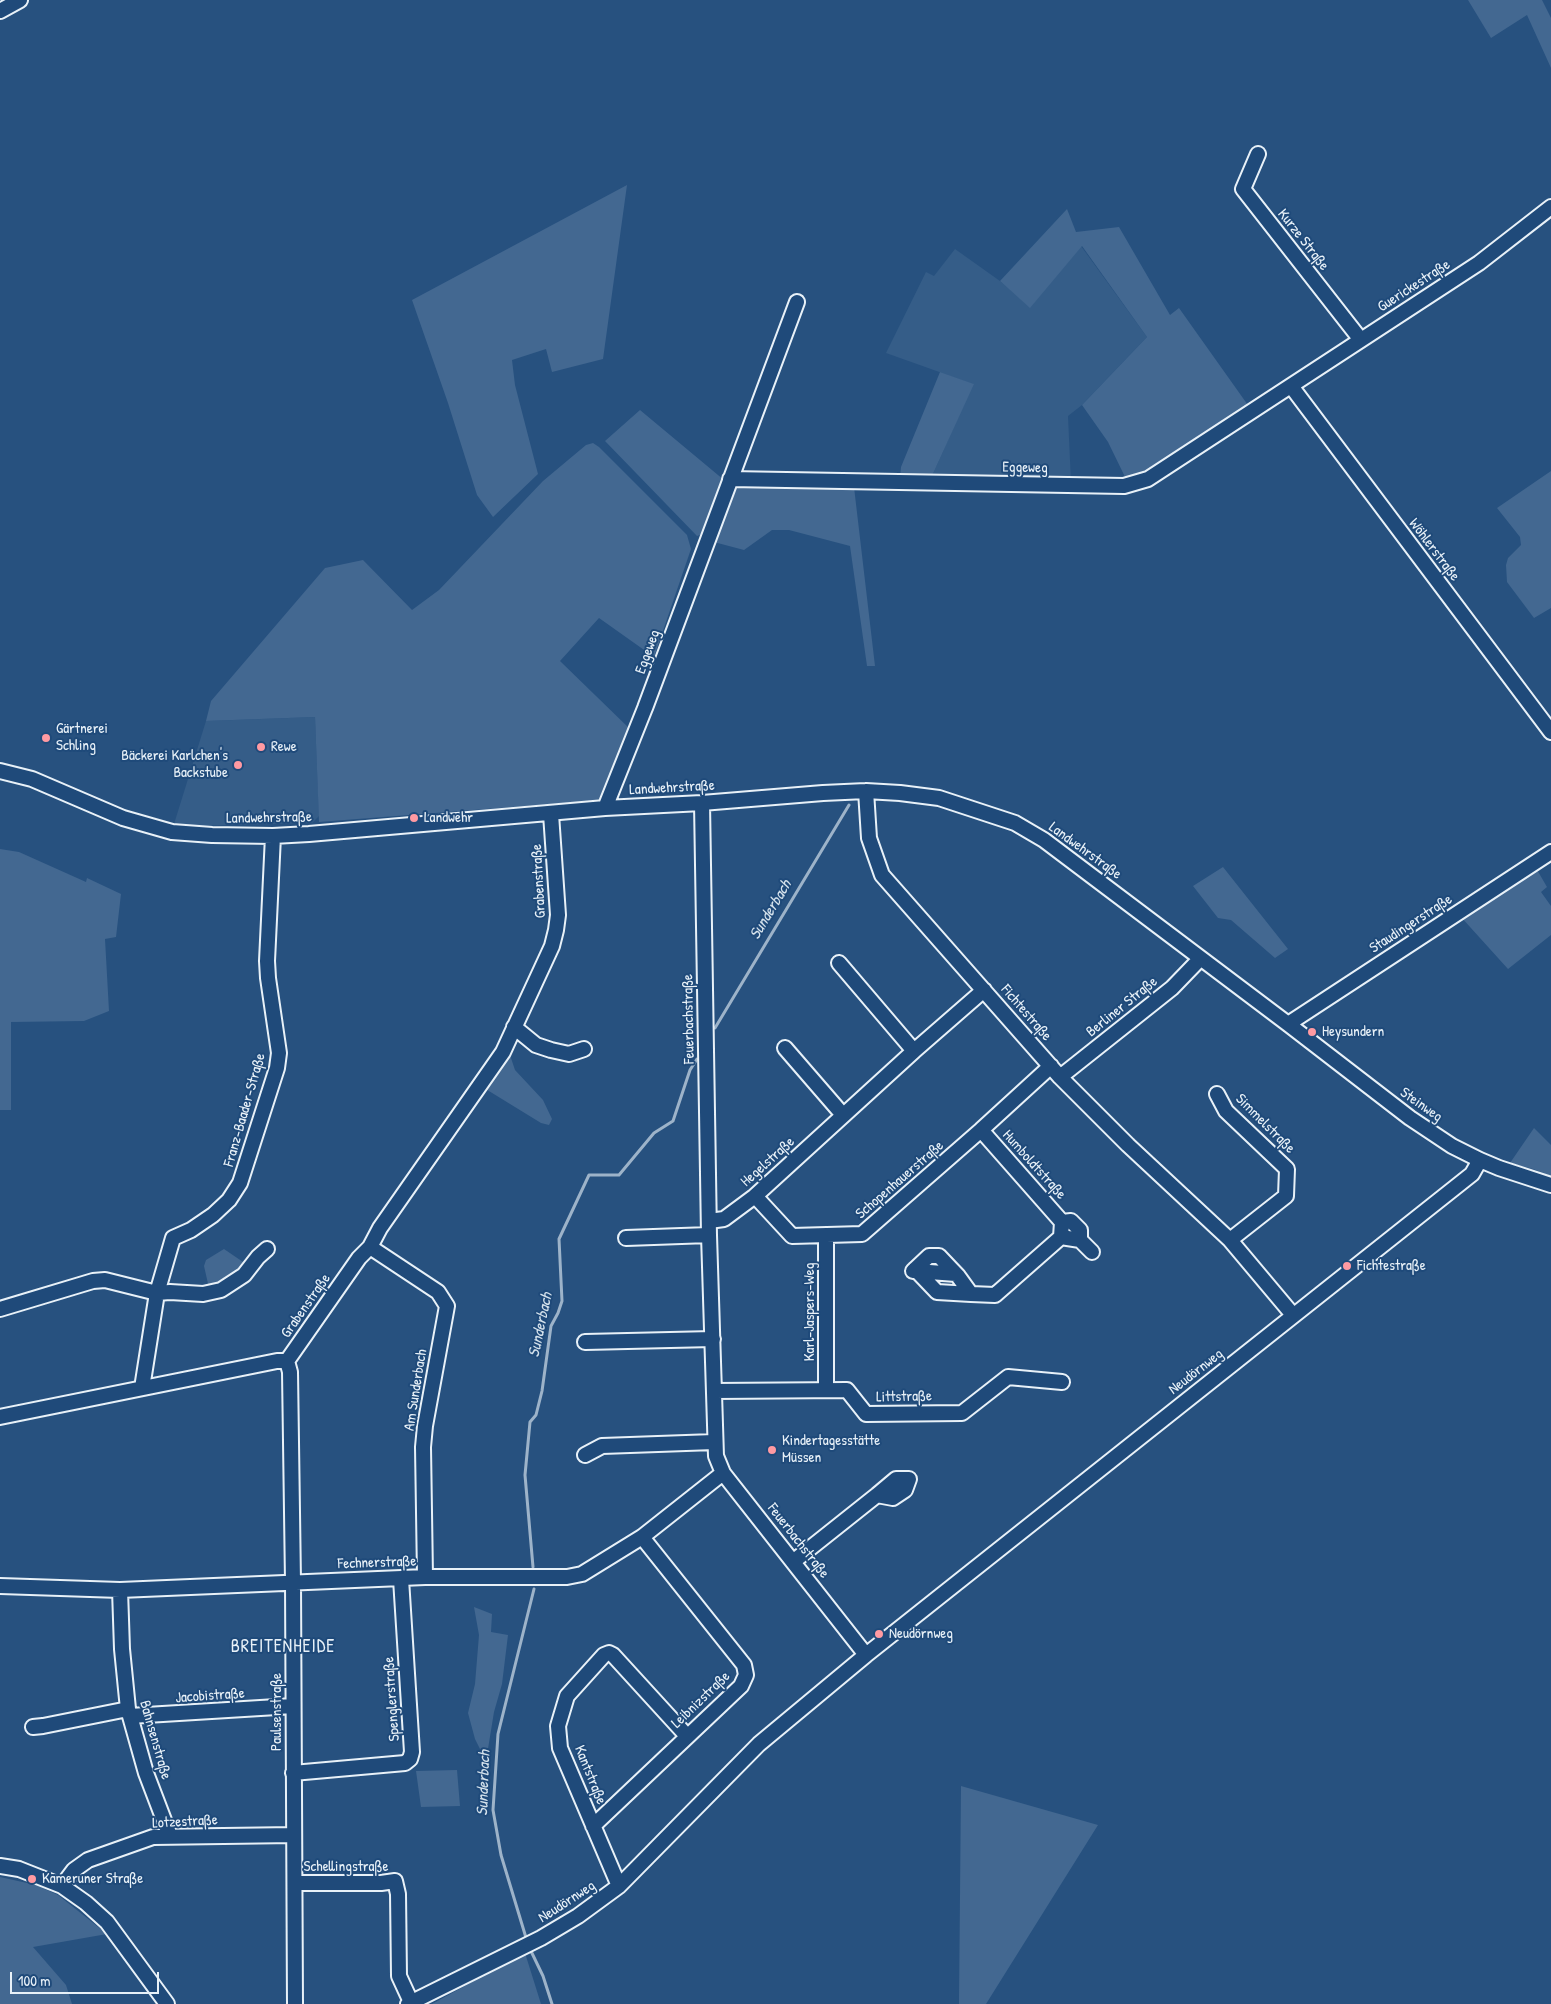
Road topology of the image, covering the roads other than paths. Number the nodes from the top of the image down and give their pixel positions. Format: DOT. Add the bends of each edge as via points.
graph roads {
  1 [pos="20,0"];
  2 [pos="0,11"];
  3 [pos="1258,154"];
  4 [pos="1551,206"];
  5 [pos="797,302"];
  6 [pos="1361,340"];
  7 [pos="1291,386"];
  8 [pos="730,479"];
  9 [pos="1551,732"];
  10 [pos="0,771"];
  11 [pos="866,791"];
  12 [pos="702,803"];
  13 [pos="606,808"];
  14 [pos="551,814"];
  15 [pos="273,836"];
  16 [pos="1551,852"];
  17 [pos="1200,958"];
  18 [pos="839,963"];
  19 [pos="984,990"];
  20 [pos="1288,1024"];
  21 [pos="514,1027"];
  22 [pos="785,1048"];
  23 [pos="584,1049"];
  24 [pos="914,1050"];
  25 [pos="1051,1066"];
  26 [pos="1060,1077"];
  27 [pos="1217,1094"];
  28 [pos="843,1115"];
  29 [pos="980,1130"];
  30 [pos="1480,1160"];
  31 [pos="1551,1185"];
  32 [pos="756,1196"];
  33 [pos="1062,1222"];
  34 [pos="709,1228"];
  35 [pos="826,1235"];
  36 [pos="1061,1237"];
  37 [pos="626,1238"];
  38 [pos="1080,1240"];
  39 [pos="1230,1240"];
  40 [pos="370,1247"];
  41 [pos="267,1249"];
  42 [pos="1092,1252"];
  43 [pos="951,1274"];
  44 [pos="944,1292"];
  45 [pos="157,1293"];
  46 [pos="971,1294"];
  47 [pos="0,1309"];
  48 [pos="1293,1315"];
  49 [pos="713,1339"];
  50 [pos="585,1342"];
  51 [pos="287,1361"];
  52 [pos="1062,1382"];
  53 [pos="142,1388"];
  54 [pos="826,1390"];
  55 [pos="714,1391"];
  56 [pos="0,1417"];
  57 [pos="714,1442"];
  58 [pos="585,1455"];
  59 [pos="723,1473"];
  60 [pos="877,1495"];
  61 [pos="642,1537"];
  62 [pos="794,1561"];
  63 [pos="425,1577"];
  64 [pos="401,1578"];
  65 [pos="293,1582"];
  66 [pos="0,1586"];
  67 [pos="120,1590"];
  68 [pos="866,1655"];
  69 [pos="293,1706"];
  70 [pos="129,1712"];
  71 [pos="33,1726"];
  72 [pos="687,1736"];
  73 [pos="293,1773"];
  74 [pos="593,1826"];
  75 [pos="294,1835"];
  76 [pos="170,1836"];
  77 [pos="0,1866"];
  78 [pos="295,1883"];
  79 [pos="62,1886"];
  80 [pos="619,1886"];
  81 [pos="410,2003"];
  82 [pos="167,2004"];
  83 [pos="295,2004"];
  1 -- 2 [label="street"];
  3 -- 6 [label="street, Kurze Straße" via="1243,189"];
  4 -- 6 [label="street, Guerickestraße" via="1479,263"];
  5 -- 8 [label="street, Eggeweg"];
  6 -- 7 [label="street, Guerickestraße"];
  7 -- 8 [label="street, Eggeweg" via="1148,479 1124,486"];
  7 -- 9 [label="street, Wöhlerstraße"];
  8 -- 13 [label="street, Eggeweg"];
  10 -- 15 [label="street, Landwehrstraße" via="32,779 123,818 172,832"];
  11 -- 12 [label="street, Landwehrstraße"];
  11 -- 17 [label="street, Landwehrstraße" via="939,798 1015,823 1062,853"];
  11 -- 19 [label="street, Fichtestraße" via="869,838 882,875"];
  12 -- 13 [label="street, Landwehrstraße"];
  12 -- 34 [label="street, Feuerbachstraße"];
  13 -- 14 [label="street, Landwehrstraße"];
  14 -- 15 [label="street, Landwehrstraße"];
  14 -- 21 [label="street, Grabenstraße" via="558,915 556,930 552,946"];
  15 -- 45 [label="street, Franz-Baader-Straße" via="267,961 279,1053 277,1068 240,1183 214,1215 173,1238"];
  16 -- 20 [label="street, Staudingerstraße"];
  17 -- 20 [label="street, Landwehrstraße"];
  17 -- 26 [label="street, Berliner Straße" via="1172,988"];
  18 -- 24 [label="street"];
  19 -- 24 [label="street, Hegelstraße"];
  19 -- 25 [label="street, Fichtestraße"];
  20 -- 30 [label="street, Steinweg" via="1410,1118"];
  21 -- 23 [label="street" via="536,1045 551,1050 569,1054"];
  21 -- 40 [label="street, Grabenstraße" via="503,1052"];
  22 -- 28 [label="street"];
  24 -- 28 [label="street, Hegelstraße"];
  25 -- 26 [label="street, Fichtestraße"];
  25 -- 29 [label="street, Schopenhauerstraße"];
  26 -- 39 [label="street, Fichtestraße"];
  27 -- 39 [label="street, Simmelstraße" via="1226,1111 1288,1169 1286,1196"];
  28 -- 32 [label="street, Hegelstraße"];
  29 -- 33 [label="street, Humboldtstraße"];
  29 -- 35 [label="street, Schopenhauerstraße" via="862,1234"];
  30 -- 31 [label="street, Steinweg"];
  30 -- 48 [label="street, Neudörnweg" via="1472,1174"];
  32 -- 34 [label="street, Hegelstraße"];
  32 -- 35 [label="street, Schopenhauerstraße" via="792,1236"];
  33 -- 36 [label="street, Humboldtstraße"];
  33 -- 38 [label="street, Humboldtstraße" via="1071,1221 1080,1230"];
  34 -- 37 [label="street"];
  34 -- 49 [label="street, Feuerbachstraße"];
  35 -- 54 [label="street, Karl-Jaspers-Weg"];
  36 -- 38 [label="street"];
  36 -- 46 [label="street" via="995,1296"];
  38 -- 42 [label="street, Humboldtstraße"];
  39 -- 48 [label="street, Fichtestraße"];
  40 -- 51 [label="street, Grabenstraße"];
  40 -- 63 [label="street, Am Sunderbach" via="438,1292 447,1306 423,1447"];
  41 -- 45 [label="street" via="244,1275 221,1290 203,1294"];
  43 -- 44 [label="street"];
  43 -- 44 [label="street" via="939,1256 929,1256 915,1270 937,1292"];
  43 -- 46 [label="street"];
  44 -- 46 [label="street"];
  45 -- 47 [label="street" via="105,1280 93,1281"];
  45 -- 53 [label="street, Franz-Baader-Straße"];
  48 -- 68 [label="street, Neudörnweg"];
  49 -- 50 [label="street"];
  49 -- 55 [label="street, Feuerbachstraße"];
  51 -- 53 [label="street, Grabenstraße"];
  51 -- 65 [label="street, Paulsenstraße" via="290,1372"];
  52 -- 54 [label="street, Littstraße" via="1008,1377 962,1413 866,1414 847,1390"];
  53 -- 56 [label="street, Grabenstraße"];
  54 -- 55 [label="street, Littstraße"];
  55 -- 57 [label="street, Feuerbachstraße"];
  57 -- 58 [label="street" via="602,1446"];
  57 -- 59 [label="street, Feuerbachstraße"];
  59 -- 61 [label="street, Fechnerstraße"];
  59 -- 62 [label="street, Feuerbachstraße"];
  60 -- 62 [label="street"];
  61 -- 63 [label="street, Fechnerstraße" via="582,1574 567,1577"];
  61 -- 72 [label="street, Leibnizstraße" via="745,1668 741,1686"];
  62 -- 68 [label="street, Feuerbachstraße"];
  63 -- 64 [label="street, Fechnerstraße"];
  64 -- 65 [label="street, Fechnerstraße"];
  64 -- 73 [label="street, Spenglerstraße" via="410,1759 405,1763"];
  65 -- 67 [label="street, Fechnerstraße"];
  65 -- 69 [label="street, Paulsenstraße"];
  66 -- 67 [label="street, Fechnerstraße"];
  67 -- 70 [label="street, Bahnsenstraße"];
  68 -- 80 [label="street, Neudörnweg" via="759,1744"];
  69 -- 70 [label="street, Jacobistraße"];
  69 -- 73 [label="street, Paulsenstraße"];
  70 -- 71 [label="street, Jacobistraße"];
  70 -- 76 [label="street, Bahnsenstraße" via="146,1773"];
  72 -- 74 [label="street, Leibnizstraße"];
  72 -- 74 [label="street, Kantstraße" via="613,1655 604,1655 567,1696 558,1726 560,1748"];
  73 -- 75 [label="street, Paulsenstraße"];
  74 -- 80 [label="street, Kantstraße"];
  75 -- 76 [label="street, Lotzestraße"];
  75 -- 78 [label="street, Paulsenstraße"];
  76 -- 79 [label="street, Lotzestraße" via="154,1837 88,1860 74,1870"];
  77 -- 79 [label="street" via="19,1869"];
  78 -- 81 [label="street, Schellingstraße" via="395,1881 400,1976"];
  78 -- 83 [label="street, Paulsenstraße"];
  79 -- 82 [label="street" via="106,1922"];
  80 -- 81 [label="street, Neudörnweg" via="578,1916"];
}
